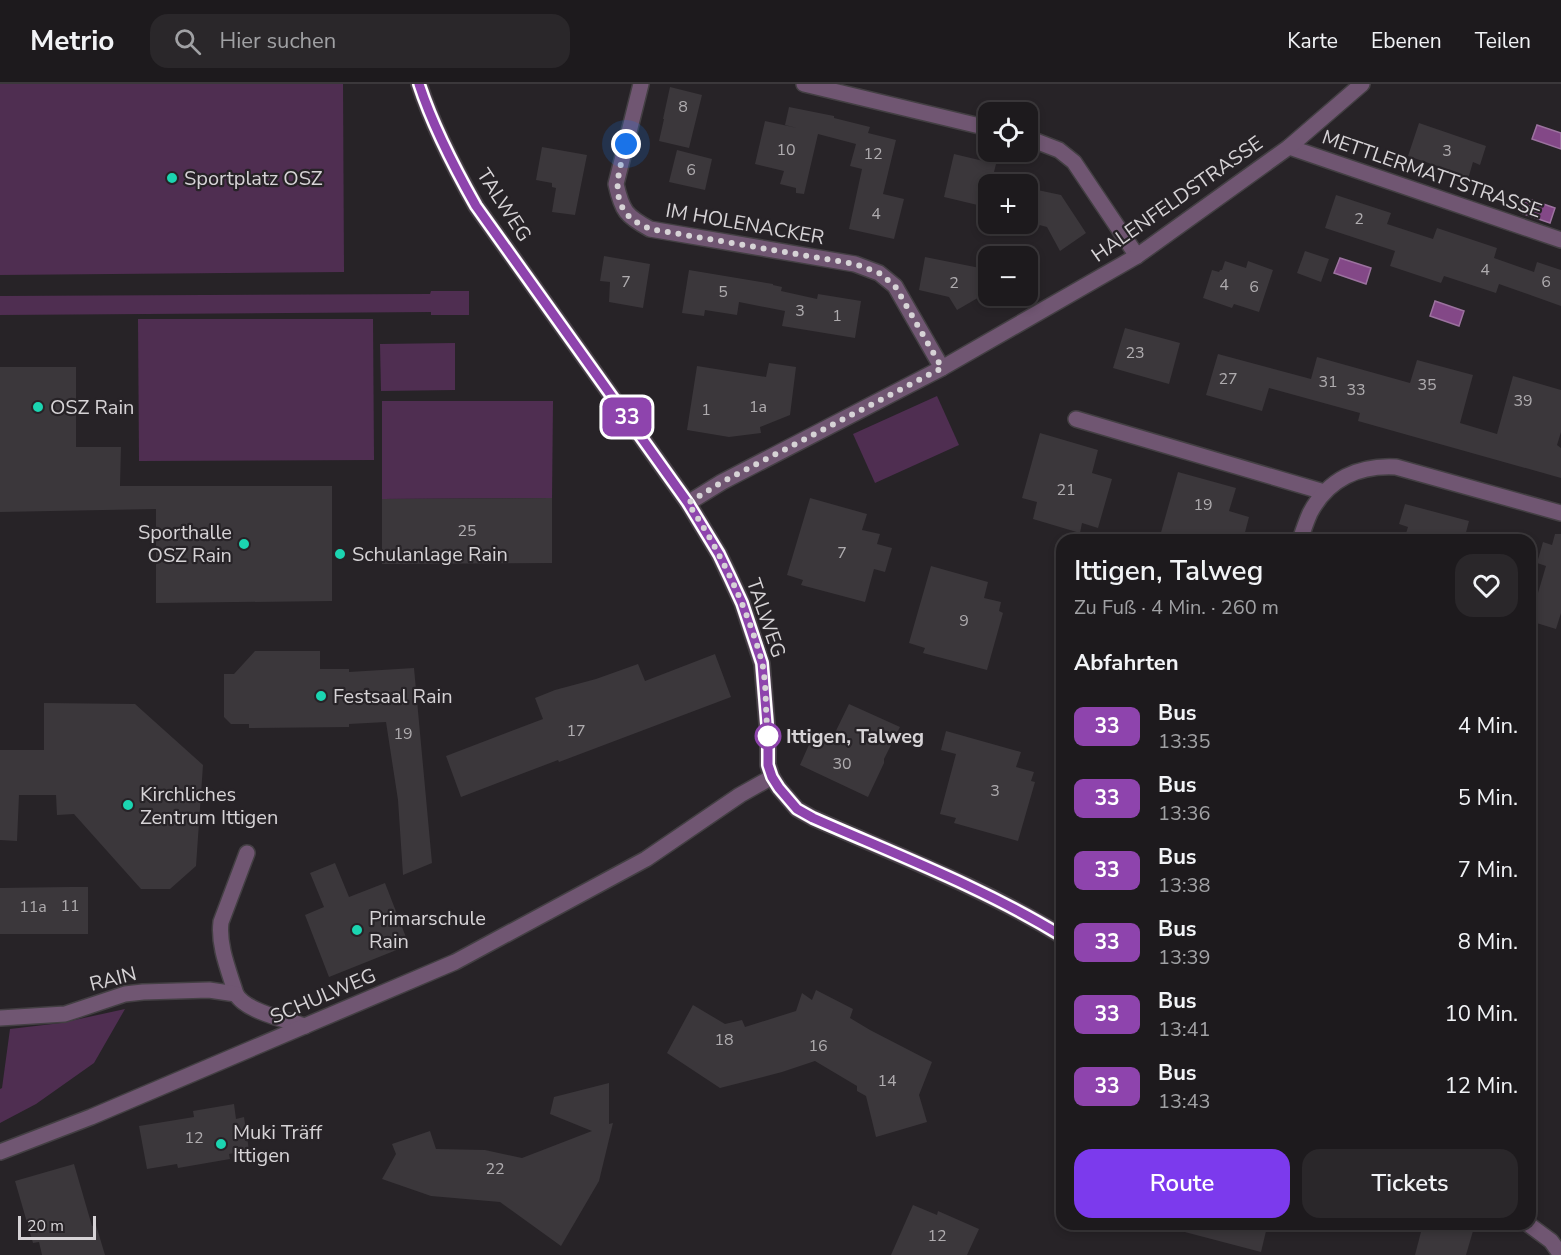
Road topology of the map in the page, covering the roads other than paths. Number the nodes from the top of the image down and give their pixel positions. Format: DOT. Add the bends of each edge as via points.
graph roads {
  1 [pos="419,84"];
  2 [pos="641,84"];
  3 [pos="804,84"];
  4 [pos="1362,84"];
  5 [pos="978,126"];
  6 [pos="1038,142"];
  7 [pos="1289,147"];
  8 [pos="1561,240"];
  9 [pos="1137,256"];
  10 [pos="942,368"];
  11 [pos="1076,419"];
  12 [pos="1324,492"];
  13 [pos="688,503"];
  14 [pos="1561,513"];
  15 [pos="1302,534"];
  16 [pos="772,777"];
  17 [pos="247,853"];
  18 [pos="1056,932"];
  19 [pos="236,994"];
  20 [pos="0,1018"];
  21 [pos="305,1026"];
  22 [pos="0,1152"];
  23 [pos="1536,1230"];
  24 [pos="1561,1255"];
  1 -- 13 [label="street, TALWEG" via="435,127 476,206"];
  2 -- 10 [label="street, IM HOLENACKER" via="616,184 626,213 650,229 855,264 879,273 895,286"];
  3 -- 5 [label="street"];
  4 -- 7 [label="street, HALENFELDSTRASSE"];
  6 -- 9 [label="street" via="1059,150 1074,162"];
  7 -- 8 [label="street, METTLERMATTSTRASSE"];
  7 -- 9 [label="street, HALENFELDSTRASSE"];
  9 -- 10 [label="street, HALENFELDSTRASSE"];
  10 -- 13 [label="street, HALENFELDSTRASSE"];
  11 -- 12 [label="street"];
  12 -- 14 [label="street" via="1342,478 1362,470 1396,467"];
  12 -- 15 [label="street"];
  13 -- 16 [label="street, TALWEG" via="730,577 758,652 764,676 768,765"];
  16 -- 18 [label="street, TALWEG" via="797,809 813,818 983,892"];
  16 -- 21 [label="street, SCHULWEG" via="646,859 487,946"];
  17 -- 19 [label="street" via="220,932"];
  19 -- 20 [label="street, RAIN" via="209,990 143,992 64,1014"];
  19 -- 21 [label="street, RAIN" via="251,1008"];
  21 -- 22 [label="street, SCHULWEG"];
  23 -- 24 [label="street"];
}
